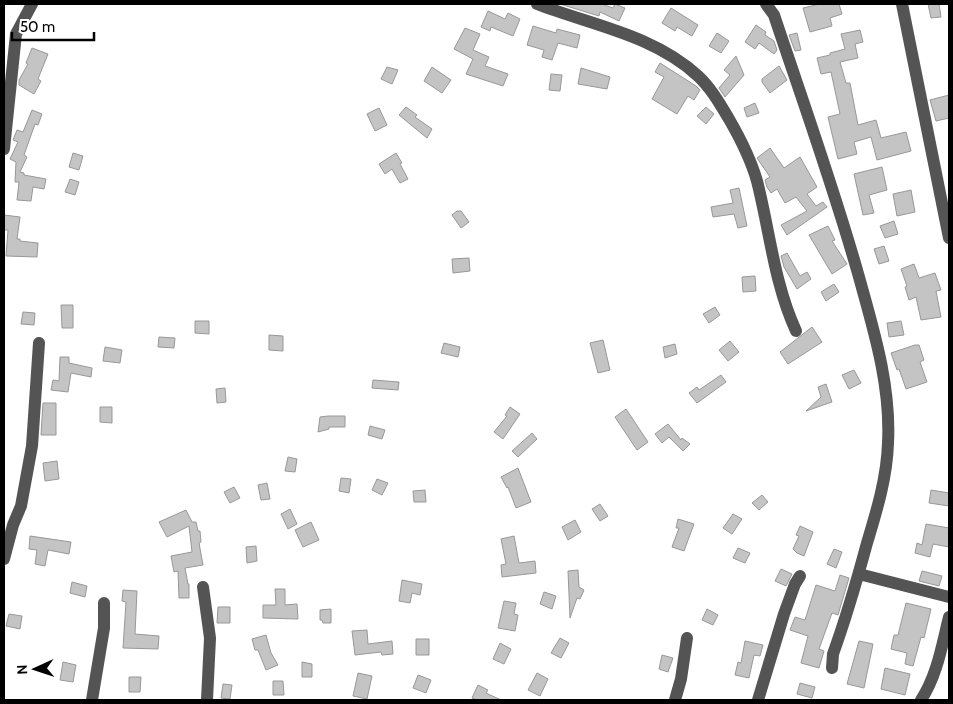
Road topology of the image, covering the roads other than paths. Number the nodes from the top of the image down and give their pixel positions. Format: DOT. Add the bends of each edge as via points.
graph roads {
  1 [pos="32,4"];
  2 [pos="537,4"];
  3 [pos="766,4"];
  4 [pos="902,4"];
  5 [pos="4,28"];
  6 [pos="16,34"];
  7 [pos="4,149"];
  8 [pos="949,238"];
  9 [pos="796,331"];
  10 [pos="39,344"];
  11 [pos="8,524"];
  12 [pos="4,559"];
  13 [pos="859,574"];
  14 [pos="800,576"];
  15 [pos="204,587"];
  16 [pos="949,597"];
  17 [pos="104,603"];
  18 [pos="949,617"];
  19 [pos="687,638"];
  20 [pos="832,668"];
  21 [pos="92,700"];
  22 [pos="207,700"];
  23 [pos="675,700"];
  24 [pos="758,700"];
  25 [pos="921,700"];
  1 -- 6 [label="street"];
  2 -- 9 [label="street" via="654,46 699,77 736,131 757,180 780,291"];
  3 -- 13 [label="street" via="774,15 824,162 879,348 887,401 888,443 882,490"];
  4 -- 8 [label="street"];
  5 -- 6 [label="street"];
  6 -- 7 [label="street"];
  10 -- 11 [label="street" via="32,446 21,506"];
  11 -- 12 [label="street"];
  13 -- 16 [label="street"];
  13 -- 20 [label="street"];
  14 -- 24 [label="street" via="784,614"];
  15 -- 22 [label="street" via="210,638"];
  17 -- 21 [label="street" via="104,628"];
  18 -- 25 [label="street" via="938,662"];
  19 -- 23 [label="street"];
}
